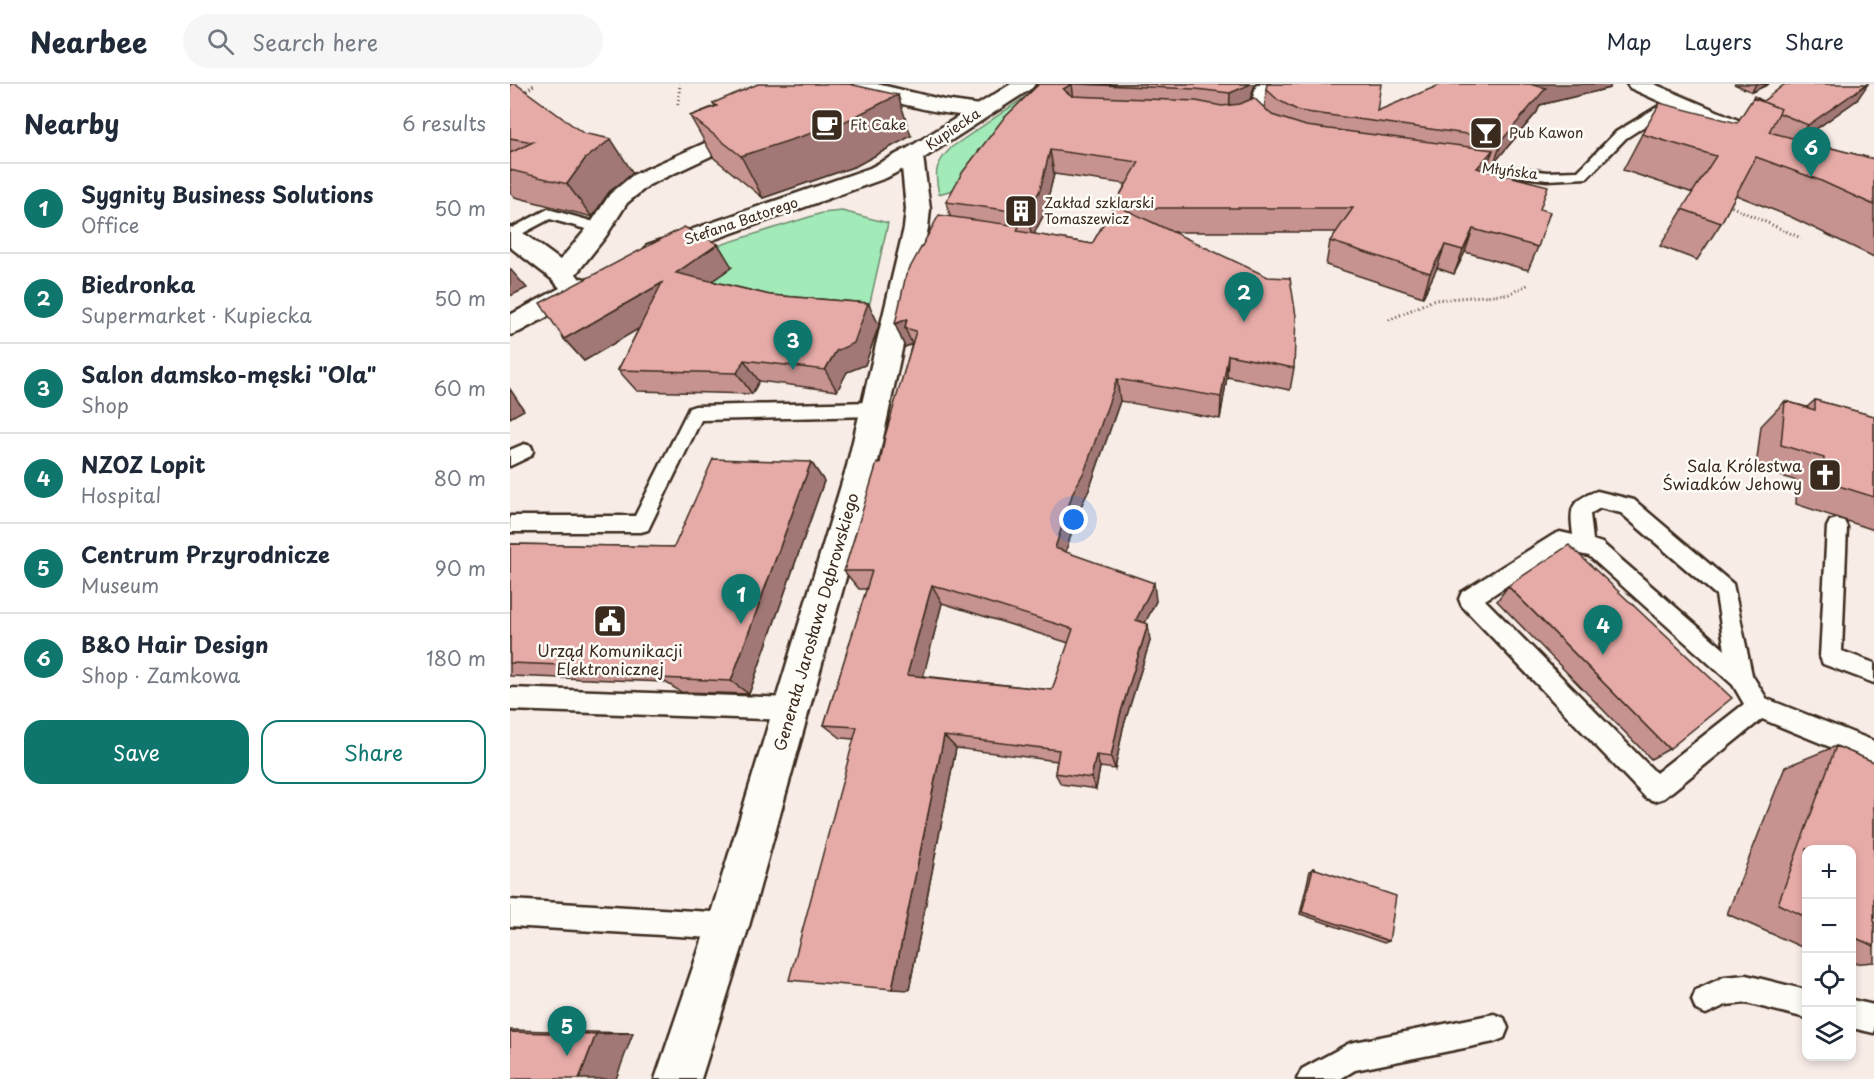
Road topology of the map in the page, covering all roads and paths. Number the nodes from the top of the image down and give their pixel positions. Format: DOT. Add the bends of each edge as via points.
graph roads {
  1 [pos="536,84"];
  2 [pos="680,84"];
  3 [pos="851,84"];
  4 [pos="1025,84"];
  5 [pos="1263,84"];
  6 [pos="1637,84"];
  7 [pos="519,96"];
  8 [pos="1674,101"];
  9 [pos="678,104"];
  10 [pos="980,110"];
  11 [pos="1255,113"];
  12 [pos="771,119"];
  13 [pos="1240,121"];
  14 [pos="1277,137"];
  15 [pos="1774,144"];
  16 [pos="912,157"];
  17 [pos="1441,163"];
  18 [pos="1723,200"];
  19 [pos="600,228"];
  20 [pos="510,235"];
  21 [pos="1801,238"];
  22 [pos="634,261"];
  23 [pos="605,276"];
  24 [pos="569,282"];
  25 [pos="1529,284"];
  26 [pos="1389,320"];
  27 [pos="510,326"];
  28 [pos="874,409"];
  29 [pos="510,524"];
  30 [pos="1837,526"];
  31 [pos="1584,546"];
  32 [pos="1874,673"];
  33 [pos="1741,678"];
  34 [pos="510,699"];
  35 [pos="1759,707"];
  36 [pos="792,709"];
  37 [pos="1874,753"];
  38 [pos="510,914"];
  39 [pos="728,926"];
  40 [pos="1706,1000"];
  41 [pos="1802,1003"];
  42 [pos="1856,1015"];
  43 [pos="1874,1020"];
  44 [pos="1494,1029"];
  45 [pos="678,1079"];
  46 [pos="1312,1079"];
  1 -- 7 [label="path"];
  2 -- 9 [label="path"];
  3 -- 10 [label="street" via="944,106"];
  4 -- 10 [label="street, Kupiecka"];
  5 -- 11 [label="lane"];
  6 -- 8 [label="street"];
  8 -- 15 [label="street"];
  8 -- 17 [label="lane, Młyńska" via="1622,135 1582,175 1547,176"];
  10 -- 16 [label="street, Kupiecka"];
  11 -- 13 [label="lane"];
  11 -- 14 [label="lane" via="1263,127"];
  12 -- 19 [label="street" via="641,180 618,199"];
  16 -- 22 [label="street, Stefana Batorego" via="839,188 686,239"];
  16 -- 28 [label="street, Generała Jarosława Dąbrowskiego" via="924,229"];
  18 -- 21 [label="path" via="1742,213"];
  19 -- 20 [label="lane" via="548,214"];
  19 -- 24 [label="street"];
  20 -- 24 [label="street"];
  23 -- 24 [label="street"];
  24 -- 27 [label="street"];
  25 -- 26 [label="path" via="1509,294 1433,300"];
  28 -- 29 [label="lane" via="696,413 641,524"];
  28 -- 36 [label="street, Generała Jarosława Dąbrowskiego" via="862,466"];
  30 -- 32 [label="lane" via="1831,657"];
  31 -- 33 [label="lane" via="1595,549"];
  31 -- 33 [label="lane" via="1580,511 1597,499 1627,506 1726,591"];
  31 -- 35 [label="lane" via="1560,541 1470,599 1656,789"];
  33 -- 35 [label="lane"];
  34 -- 36 [label="lane"];
  35 -- 37 [label="lane"];
  36 -- 39 [label="street, Generała Jarosława Dąbrowskiego"];
  38 -- 39 [label="lane"];
  39 -- 45 [label="street, Generała Jarosława Dąbrowskiego"];
  40 -- 41 [label="lane" via="1724,991 1746,989"];
  42 -- 43 [label="lane"];
  44 -- 46 [label="lane" via="1350,1057"];
}
